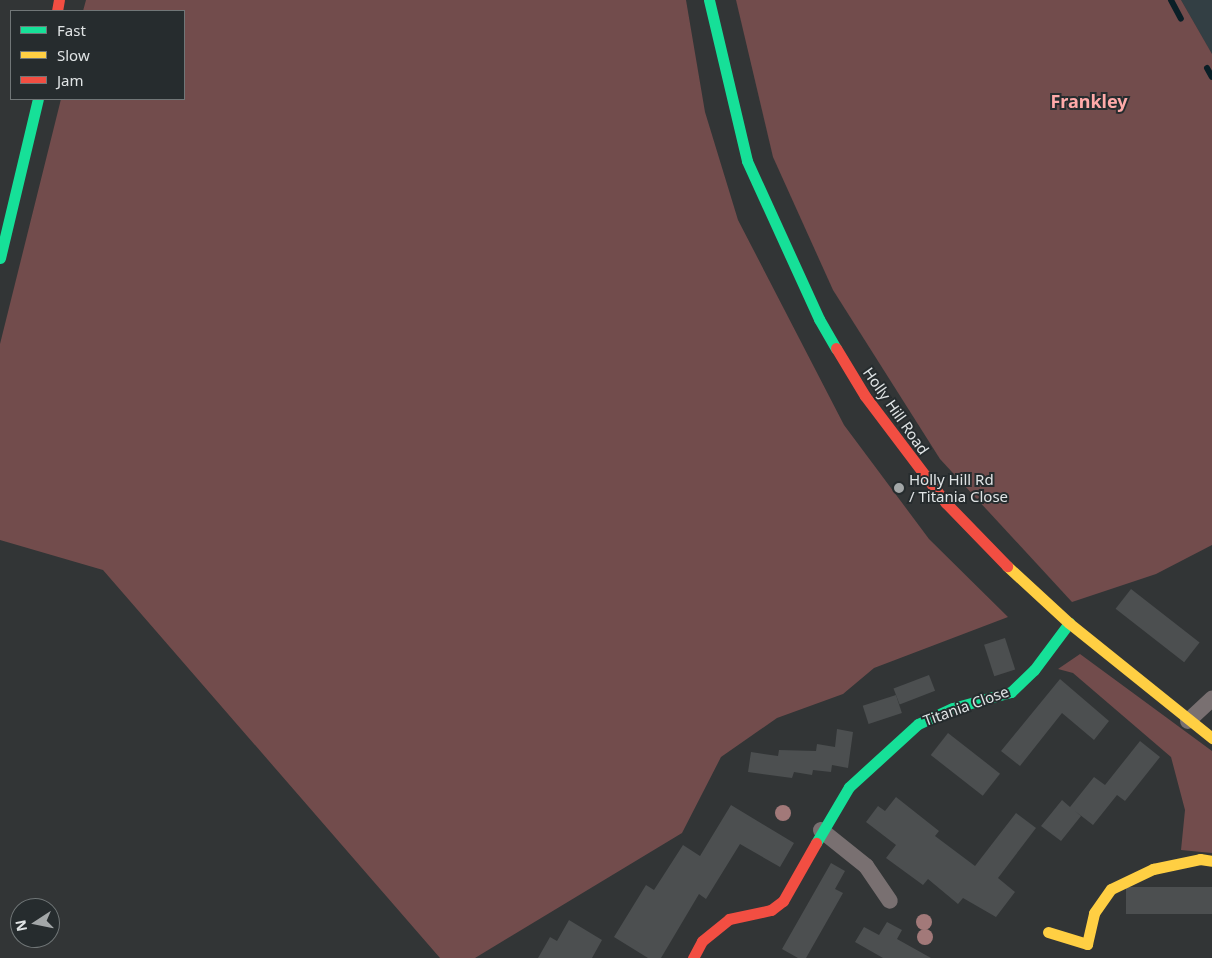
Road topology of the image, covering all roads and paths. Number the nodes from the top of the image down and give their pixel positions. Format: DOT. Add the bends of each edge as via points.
graph roads {
  1 [pos="709,0"];
  2 [pos="38,100"];
  3 [pos="0,258"];
  4 [pos="1069,623"];
  5 [pos="1212,699"];
  6 [pos="1188,721"];
  7 [pos="1212,738"];
  8 [pos="821,830"];
  9 [pos="1212,861"];
  10 [pos="890,901"];
  11 [pos="1048,932"];
  12 [pos="693,958"];
  1 -- 4 [label="street, Holly Hill Road" via="747,161 819,319 865,396 946,503 990,551"];
  2 -- 3 [label="street"];
  4 -- 6 [label="street, Holly Hill Road"];
  4 -- 8 [label="street, Titania Close" via="1034,670 1011,692 953,708 918,724 849,786"];
  5 -- 6 [label="street"];
  6 -- 7 [label="street, Holly Hill Road"];
  8 -- 10 [label="street" via="866,866"];
  8 -- 12 [label="street, Titania Close" via="782,901 771,910 729,920 702,942"];
  9 -- 11 [label="street" via="1200,860 1153,869 1111,889 1094,913 1086,944"];
}
